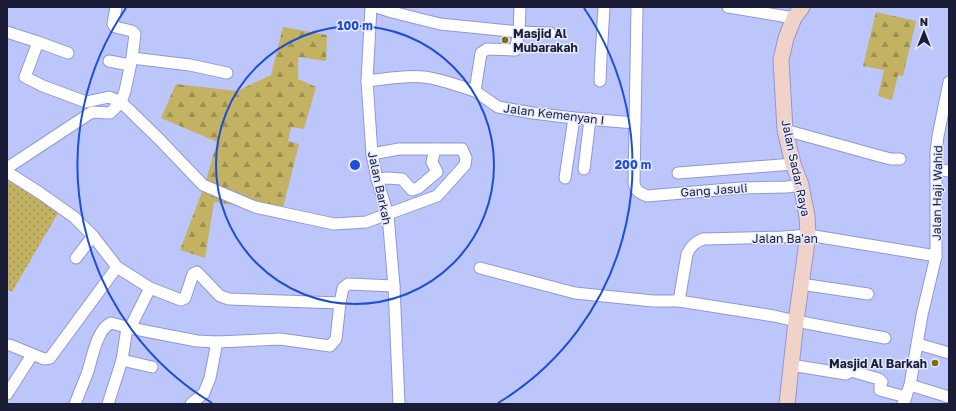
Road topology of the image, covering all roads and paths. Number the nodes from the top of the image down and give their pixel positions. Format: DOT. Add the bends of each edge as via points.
graph roads {
  1 [pos="116,7"];
  2 [pos="371,7"];
  3 [pos="377,7"];
  4 [pos="520,7"];
  5 [pos="604,7"];
  6 [pos="637,7"];
  7 [pos="728,7"];
  8 [pos="798,13"];
  9 [pos="7,32"];
  10 [pos="519,32"];
  11 [pos="550,33"];
  12 [pos="38,42"];
  13 [pos="68,53"];
  14 [pos="109,61"];
  15 [pos="131,62"];
  16 [pos="227,73"];
  17 [pos="368,81"];
  18 [pos="600,81"];
  19 [pos="949,82"];
  20 [pos="475,91"];
  21 [pos="121,102"];
  22 [pos="574,118"];
  23 [pos="590,119"];
  24 [pos="635,123"];
  25 [pos="785,130"];
  26 [pos="435,150"];
  27 [pos="372,154"];
  28 [pos="900,158"];
  29 [pos="793,164"];
  30 [pos="7,168"];
  31 [pos="584,169"];
  32 [pos="936,169"];
  33 [pos="949,171"];
  34 [pos="7,172"];
  35 [pos="678,173"];
  36 [pos="564,178"];
  37 [pos="377,179"];
  38 [pos="801,185"];
  39 [pos="388,215"];
  40 [pos="808,235"];
  41 [pos="93,236"];
  42 [pos="936,256"];
  43 [pos="76,258"];
  44 [pos="117,267"];
  45 [pos="480,268"];
  46 [pos="801,284"];
  47 [pos="394,286"];
  48 [pos="150,288"];
  49 [pos="868,294"];
  50 [pos="679,301"];
  51 [pos="340,303"];
  52 [pos="796,321"];
  53 [pos="129,328"];
  54 [pos="885,338"];
  55 [pos="217,342"];
  56 [pos="918,344"];
  57 [pos="10,345"];
  58 [pos="949,353"];
  59 [pos="32,355"];
  60 [pos="122,360"];
  61 [pos="791,365"];
  62 [pos="152,368"];
  63 [pos="910,385"];
  64 [pos="7,394"];
  65 [pos="949,396"];
  66 [pos="904,400"];
  67 [pos="75,404"];
  68 [pos="108,404"];
  69 [pos="192,404"];
  70 [pos="399,404"];
  71 [pos="787,404"];
  1 -- 15 [label="street" via="113,24 115,27 135,34"];
  2 -- 17 [label="street, Jalan Barkah"];
  3 -- 10 [label="street" via="440,24"];
  4 -- 10 [label="street"];
  5 -- 18 [label="street"];
  6 -- 24 [label="street"];
  7 -- 8 [label="street"];
  8 -- 25 [label="street, Jalan Sadar Raya" via="786,38 781,60"];
  9 -- 12 [label="street"];
  10 -- 11 [label="street"];
  10 -- 20 [label="street" via="515,50 487,49 481,53"];
  12 -- 13 [label="street"];
  12 -- 21 [label="street" via="25,77 86,102 109,97"];
  14 -- 15 [label="street"];
  15 -- 16 [label="street" via="190,65"];
  15 -- 21 [label="street"];
  17 -- 20 [label="street, Jalan Kemenyan I" via="424,77"];
  17 -- 27 [label="street, Jalan Barkah"];
  19 -- 32 [label="street, Jalan Haji Wahid" via="938,136"];
  20 -- 22 [label="street, Jalan Kemenyan I" via="498,107"];
  21 -- 30 [label="street" via="110,114 92,112"];
  21 -- 39 [label="street" via="203,185 255,207 334,224 366,222"];
  22 -- 23 [label="street, Jalan Kemenyan I"];
  22 -- 36 [label="street"];
  23 -- 24 [label="street, Jalan Kemenyan I"];
  23 -- 31 [label="street"];
  24 -- 38 [label="street, Gang Jasuli" via="634,187 641,194 647,196"];
  25 -- 28 [label="street" via="883,158"];
  25 -- 29 [label="street, Jalan Sadar Raya"];
  26 -- 27 [label="street" via="399,149"];
  26 -- 37 [label="street" via="432,162 437,172 418,188 412,190 402,179"];
  26 -- 39 [label="street" via="462,149 466,158 465,164 437,196"];
  27 -- 37 [label="street, Jalan Barkah"];
  29 -- 35 [label="street"];
  29 -- 38 [label="street, Jalan Sadar Raya"];
  32 -- 33 [label="street"];
  32 -- 42 [label="street, Jalan Haji Wahid"];
  34 -- 41 [label="street" via="74,217"];
  37 -- 39 [label="street, Jalan Barkah"];
  38 -- 40 [label="street, Jalan Sadar Raya"];
  39 -- 47 [label="street, Jalan Barkah"];
  40 -- 42 [label="street, Jalan Ba'an"];
  40 -- 46 [label="street, Jalan Sadar Raya"];
  40 -- 50 [label="street, Jalan Ba'an" via="697,241 687,254"];
  41 -- 43 [label="street"];
  41 -- 44 [label="street"];
  42 -- 56 [label="street, Jalan Haji Wahid"];
  44 -- 48 [label="street"];
  44 -- 59 [label="street" via="50,358"];
  45 -- 50 [label="street" via="575,293"];
  46 -- 49 [label="street"];
  46 -- 52 [label="street, Jalan Sadar Raya"];
  47 -- 51 [label="street" via="348,284 343,288"];
  47 -- 70 [label="street, Jalan Barkah"];
  48 -- 51 [label="street" via="181,300 185,298 193,274 197,272 220,296 229,299"];
  48 -- 53 [label="street"];
  50 -- 52 [label="street"];
  51 -- 55 [label="street" via="336,339 330,346 280,339"];
  52 -- 54 [label="street"];
  52 -- 61 [label="street, Jalan Sadar Raya"];
  53 -- 55 [label="street" via="197,341"];
  53 -- 60 [label="street"];
  53 -- 67 [label="street" via="111,323 105,327 95,346"];
  55 -- 69 [label="street" via="210,378 204,393"];
  56 -- 58 [label="street"];
  56 -- 63 [label="street, Jalan Haji Wahid"];
  57 -- 59 [label="street"];
  59 -- 64 [label="street"];
  60 -- 62 [label="street"];
  60 -- 68 [label="street"];
  61 -- 66 [label="street" via="846,374 851,371 879,378 882,382 880,390"];
  61 -- 71 [label="street, Jalan Sadar Raya"];
  63 -- 65 [label="street"];
  63 -- 66 [label="street"];
}
